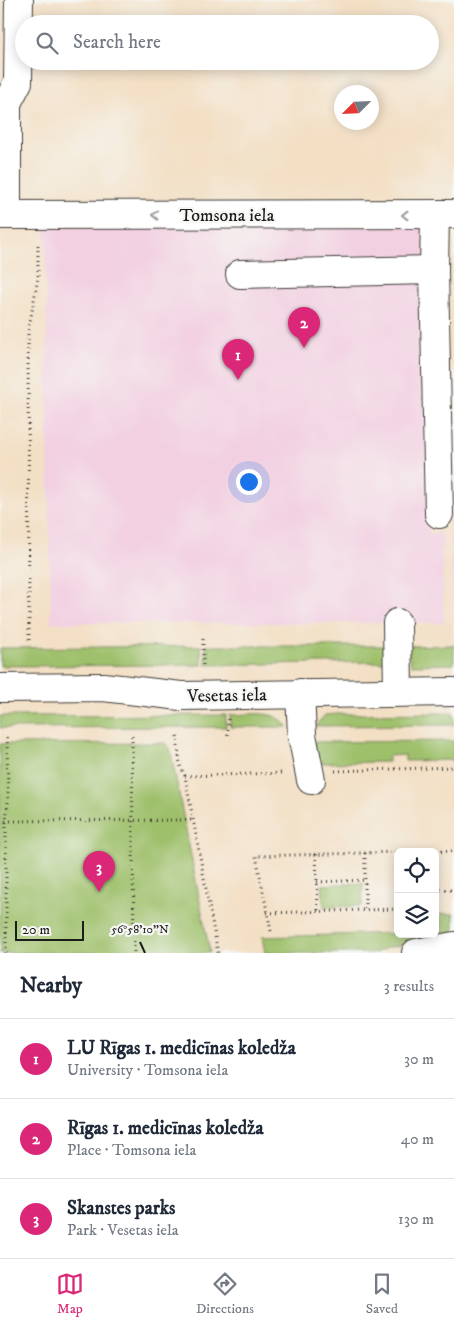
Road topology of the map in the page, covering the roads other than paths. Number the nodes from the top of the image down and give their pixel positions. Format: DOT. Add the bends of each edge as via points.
graph roads {
  1 [pos="19,0"];
  2 [pos="19,15"];
  3 [pos="18,70"];
  4 [pos="444,214"];
  5 [pos="4,215"];
  6 [pos="434,270"];
  7 [pos="240,274"];
  8 [pos="439,514"];
  9 [pos="397,623"];
  10 [pos="0,688"];
  11 [pos="398,692"];
  12 [pos="454,692"];
  13 [pos="300,693"];
  14 [pos="311,780"];
  15 [pos="454,946"];
  16 [pos="416,953"];
  1 -- 2 [label="street"];
  3 -- 5 [label="street" via="18,82 8,103"];
  4 -- 5 [label="street, Tomsona iela, one-way"];
  4 -- 6 [label="street"];
  6 -- 7 [label="street"];
  6 -- 8 [label="street"];
  9 -- 11 [label="street"];
  10 -- 13 [label="street, Vesetas iela" via="103,687 181,696"];
  11 -- 12 [label="street, Vesetas iela"];
  11 -- 13 [label="street, Vesetas iela"];
  13 -- 14 [label="street" via="302,735"];
  15 -- 16 [label="street"];
}
